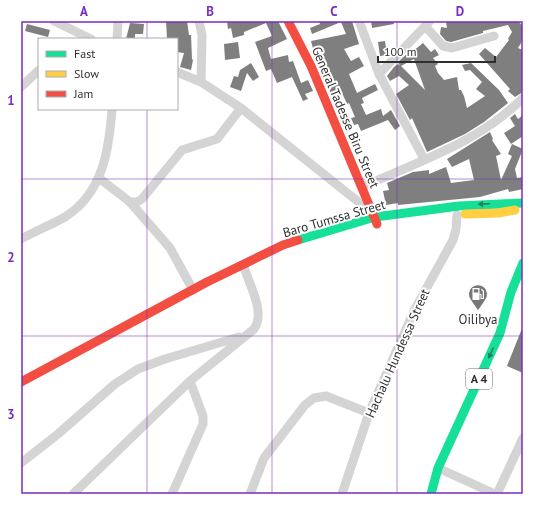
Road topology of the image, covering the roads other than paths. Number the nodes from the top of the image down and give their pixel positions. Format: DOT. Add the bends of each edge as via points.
graph roads {
  1 [pos="54,21"];
  2 [pos="118,21"];
  3 [pos="199,21"];
  4 [pos="288,21"];
  5 [pos="359,21"];
  6 [pos="428,24"];
  7 [pos="494,36"];
  8 [pos="89,38"];
  9 [pos="117,38"];
  10 [pos="38,71"];
  11 [pos="178,72"];
  12 [pos="379,74"];
  13 [pos="201,82"];
  14 [pos="21,86"];
  15 [pos="523,98"];
  16 [pos="241,108"];
  17 [pos="112,110"];
  18 [pos="424,159"];
  19 [pos="99,178"];
  20 [pos="362,187"];
  21 [pos="130,202"];
  22 [pos="523,203"];
  23 [pos="523,208"];
  24 [pos="457,214"];
  25 [pos="375,218"];
  26 [pos="21,239"];
  27 [pos="523,263"];
  28 [pos="244,267"];
  29 [pos="229,271"];
  30 [pos="523,281"];
  31 [pos="193,290"];
  32 [pos="514,292"];
  33 [pos="504,334"];
  34 [pos="243,336"];
  35 [pos="493,372"];
  36 [pos="190,381"];
  37 [pos="21,382"];
  38 [pos="369,413"];
  39 [pos="523,438"];
  40 [pos="21,463"];
  41 [pos="438,468"];
  42 [pos="449,469"];
  43 [pos="444,482"];
  44 [pos="75,494"];
  45 [pos="172,494"];
  46 [pos="250,494"];
  47 [pos="342,494"];
  48 [pos="431,494"];
  49 [pos="496,494"];
  1 -- 8 [label="street"];
  2 -- 9 [label="street"];
  3 -- 13 [label="street" via="202,35"];
  4 -- 20 [label="main road, General Tadesse Biru Street" via="311,66"];
  5 -- 12 [label="street"];
  6 -- 7 [label="street" via="443,46 452,48"];
  6 -- 12 [label="street"];
  10 -- 14 [label="street"];
  11 -- 13 [label="street"];
  12 -- 18 [label="street"];
  13 -- 16 [label="street"];
  15 -- 18 [label="street" via="488,127"];
  16 -- 21 [label="street" via="217,139 182,150 142,199"];
  16 -- 25 [label="street"];
  17 -- 19 [label="street" via="110,135"];
  18 -- 20 [label="street"];
  19 -- 21 [label="street"];
  19 -- 26 [label="street" via="88,196 66,216"];
  20 -- 25 [label="main road, General Tadesse Biru Street"];
  21 -- 31 [label="street" via="170,248"];
  22 -- 25 [label="main road, Baro Tumssa Street, one-way" via="459,206"];
  23 -- 24 [label="main road, Baro Tumssa Street" via="498,213"];
  24 -- 25 [label="main road, Baro Tumssa Street"];
  24 -- 38 [label="street, Hachalu Hundessa Street" via="453,240 414,311"];
  25 -- 28 [label="main road, Baro Tumssa Street"];
  25 -- 29 [label="main road, Baro Tumssa Street" via="283,245"];
  27 -- 32 [label="main road, A 4"];
  28 -- 29 [label="main road, Baro Tumssa Street"];
  28 -- 34 [label="street" via="259,319 254,329"];
  29 -- 31 [label="main road, Baro Tumssa Street"];
  30 -- 32 [label="main road, A 4"];
  31 -- 37 [label="main road, Baro Tumssa Street"];
  32 -- 33 [label="main road, A 4"];
  33 -- 35 [label="main road, A 4"];
  33 -- 41 [label="main road, A 4, one-way"];
  34 -- 36 [label="street"];
  34 -- 40 [label="street" via="138,368 115,384"];
  36 -- 44 [label="street"];
  36 -- 45 [label="street" via="204,416 203,424"];
  38 -- 46 [label="street" via="326,396 314,398 304,405 264,458"];
  38 -- 47 [label="street, Hachalu Hundessa Street"];
  39 -- 49 [label="street"];
  41 -- 42 [label="street"];
  41 -- 48 [label="main road, A 4"];
  42 -- 43 [label="main road"];
  42 -- 49 [label="street"];
}
